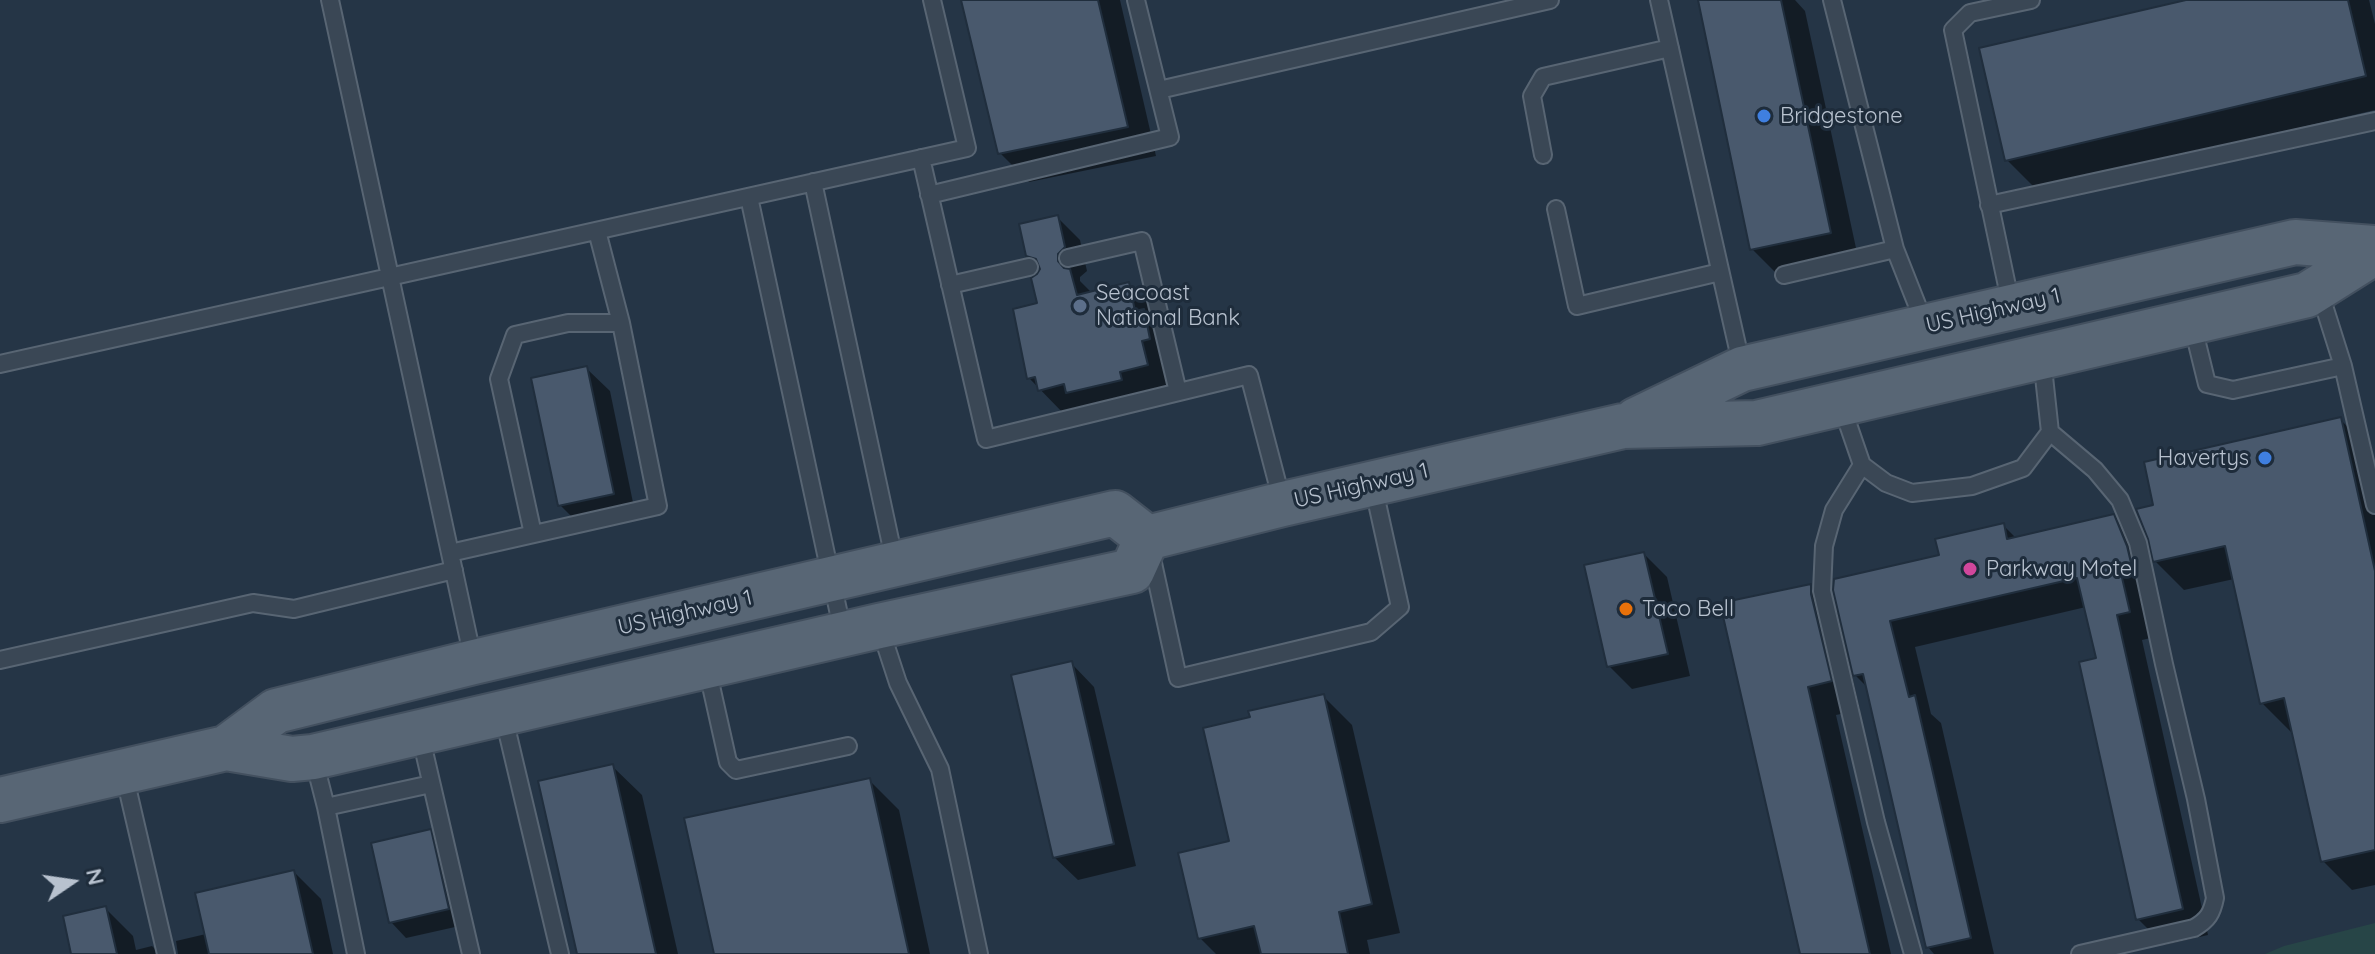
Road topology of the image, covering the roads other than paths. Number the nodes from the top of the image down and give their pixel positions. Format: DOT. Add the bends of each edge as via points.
graph roads {
  1 [pos="330,0"];
  2 [pos="932,0"];
  3 [pos="1136,0"];
  4 [pos="1550,0"];
  5 [pos="1659,0"];
  6 [pos="1832,0"];
  7 [pos="2031,0"];
  8 [pos="1670,48"];
  9 [pos="1159,90"];
  10 [pos="2375,121"];
  11 [pos="1543,155"];
  12 [pos="921,158"];
  13 [pos="813,182"];
  14 [pos="929,195"];
  15 [pos="749,197"];
  16 [pos="1989,205"];
  17 [pos="1556,209"];
  18 [pos="597,231"];
  19 [pos="1895,249"];
  20 [pos="2375,250"];
  21 [pos="1068,258"];
  22 [pos="1029,267"];
  23 [pos="1720,272"];
  24 [pos="1784,275"];
  25 [pos="390,277"];
  26 [pos="950,285"];
  27 [pos="2319,287"];
  28 [pos="2012,307"];
  29 [pos="2191,322"];
  30 [pos="621,323"];
  31 [pos="1925,327"];
  32 [pos="2042,356"];
  33 [pos="0,364"];
  34 [pos="2343,366"];
  35 [pos="1742,369"];
  36 [pos="1178,392"];
  37 [pos="1841,403"];
  38 [pos="1623,426"];
  39 [pos="2050,432"];
  40 [pos="1862,465"];
  41 [pos="1372,483"];
  42 [pos="1283,504"];
  43 [pos="2375,505"];
  44 [pos="533,534"];
  45 [pos="1147,538"];
  46 [pos="450,553"];
  47 [pos="895,564"];
  48 [pos="454,570"];
  49 [pos="832,579"];
  50 [pos="862,630"];
  51 [pos="0,660"];
  52 [pos="474,662"];
  53 [pos="707,666"];
  54 [pos="502,713"];
  55 [pos="419,732"];
  56 [pos="848,746"];
  57 [pos="226,748"];
  58 [pos="313,757"];
  59 [pos="124,772"];
  60 [pos="431,784"];
  61 [pos="0,800"];
  62 [pos="326,807"];
  63 [pos="166,954"];
  64 [pos="356,954"];
  65 [pos="471,954"];
  66 [pos="560,954"];
  67 [pos="979,954"];
  68 [pos="1913,954"];
  69 [pos="2080,954"];
  1 -- 25 [label="lane"];
  2 -- 12 [label="lane" via="967,148"];
  3 -- 9 [label="lane"];
  4 -- 9 [label="lane"];
  5 -- 8 [label="lane"];
  6 -- 19 [label="lane"];
  7 -- 16 [label="lane" via="1970,13 1953,30"];
  8 -- 11 [label="lane" via="1543,77 1532,96"];
  8 -- 23 [label="lane"];
  9 -- 14 [label="lane" via="1170,137"];
  10 -- 16 [label="lane"];
  12 -- 13 [label="lane"];
  12 -- 14 [label="lane"];
  13 -- 15 [label="lane"];
  13 -- 47 [label="lane"];
  14 -- 26 [label="lane"];
  15 -- 18 [label="lane"];
  15 -- 49 [label="lane"];
  16 -- 28 [label="lane"];
  17 -- 23 [label="lane" via="1577,306"];
  18 -- 25 [label="lane"];
  18 -- 30 [label="lane"];
  19 -- 24 [label="lane"];
  19 -- 31 [label="lane"];
  20 -- 27 [label="main road, US Highway 1"];
  20 -- 28 [label="main road, US Highway 1" via="2295,242"];
  21 -- 36 [label="lane" via="1142,241"];
  22 -- 26 [label="lane"];
  23 -- 35 [label="lane"];
  25 -- 33 [label="lane"];
  25 -- 46 [label="lane"];
  26 -- 36 [label="lane" via="986,439"];
  27 -- 29 [label="main road, US Highway 1" via="2307,295"];
  27 -- 34 [label="lane"];
  28 -- 31 [label="main road, US Highway 1"];
  29 -- 32 [label="main road, US Highway 1"];
  29 -- 34 [label="lane" via="2207,384 2233,390"];
  30 -- 44 [label="lane" via="568,323 515,335 499,379"];
  30 -- 44 [label="lane" via="658,506"];
  31 -- 35 [label="main road, US Highway 1"];
  32 -- 37 [label="main road, US Highway 1"];
  32 -- 39 [label="lane"];
  34 -- 43 [label="lane"];
  35 -- 38 [label="main road, US Highway 1"];
  36 -- 42 [label="lane" via="1249,375"];
  37 -- 38 [label="main road, US Highway 1" via="1757,423"];
  37 -- 40 [label="lane"];
  38 -- 41 [label="main road, US Highway 1"];
  39 -- 40 [label="lane" via="2023,468 1972,486 1912,493"];
  39 -- 69 [label="lane" via="2095,470 2120,500 2138,543 2215,898 2207,920 2194,928"];
  40 -- 68 [label="lane" via="1834,510 1824,546 1822,591"];
  41 -- 42 [label="main road, US Highway 1"];
  41 -- 45 [label="lane" via="1400,607 1371,632 1178,678"];
  42 -- 45 [label="main road, US Highway 1"];
  44 -- 46 [label="lane"];
  45 -- 47 [label="main road, US Highway 1" via="1115,513"];
  45 -- 50 [label="main road, US Highway 1" via="1132,571"];
  46 -- 48 [label="lane"];
  47 -- 49 [label="main road, US Highway 1"];
  48 -- 51 [label="lane" via="294,609 253,603"];
  48 -- 52 [label="lane"];
  49 -- 50 [label="lane"];
  49 -- 52 [label="main road, US Highway 1"];
  50 -- 53 [label="main road, US Highway 1"];
  50 -- 67 [label="lane" via="898,683 940,769"];
  52 -- 57 [label="main road, US Highway 1" via="276,711"];
  53 -- 54 [label="main road, US Highway 1"];
  53 -- 56 [label="lane" via="728,762 736,770"];
  54 -- 55 [label="main road, US Highway 1"];
  54 -- 66 [label="lane"];
  55 -- 58 [label="main road, US Highway 1"];
  55 -- 60 [label="lane"];
  57 -- 58 [label="main road, US Highway 1" via="292,759"];
  57 -- 59 [label="main road, US Highway 1"];
  58 -- 62 [label="lane"];
  59 -- 61 [label="main road, US Highway 1"];
  59 -- 63 [label="lane"];
  60 -- 62 [label="lane"];
  60 -- 65 [label="lane"];
  62 -- 64 [label="lane"];
}
